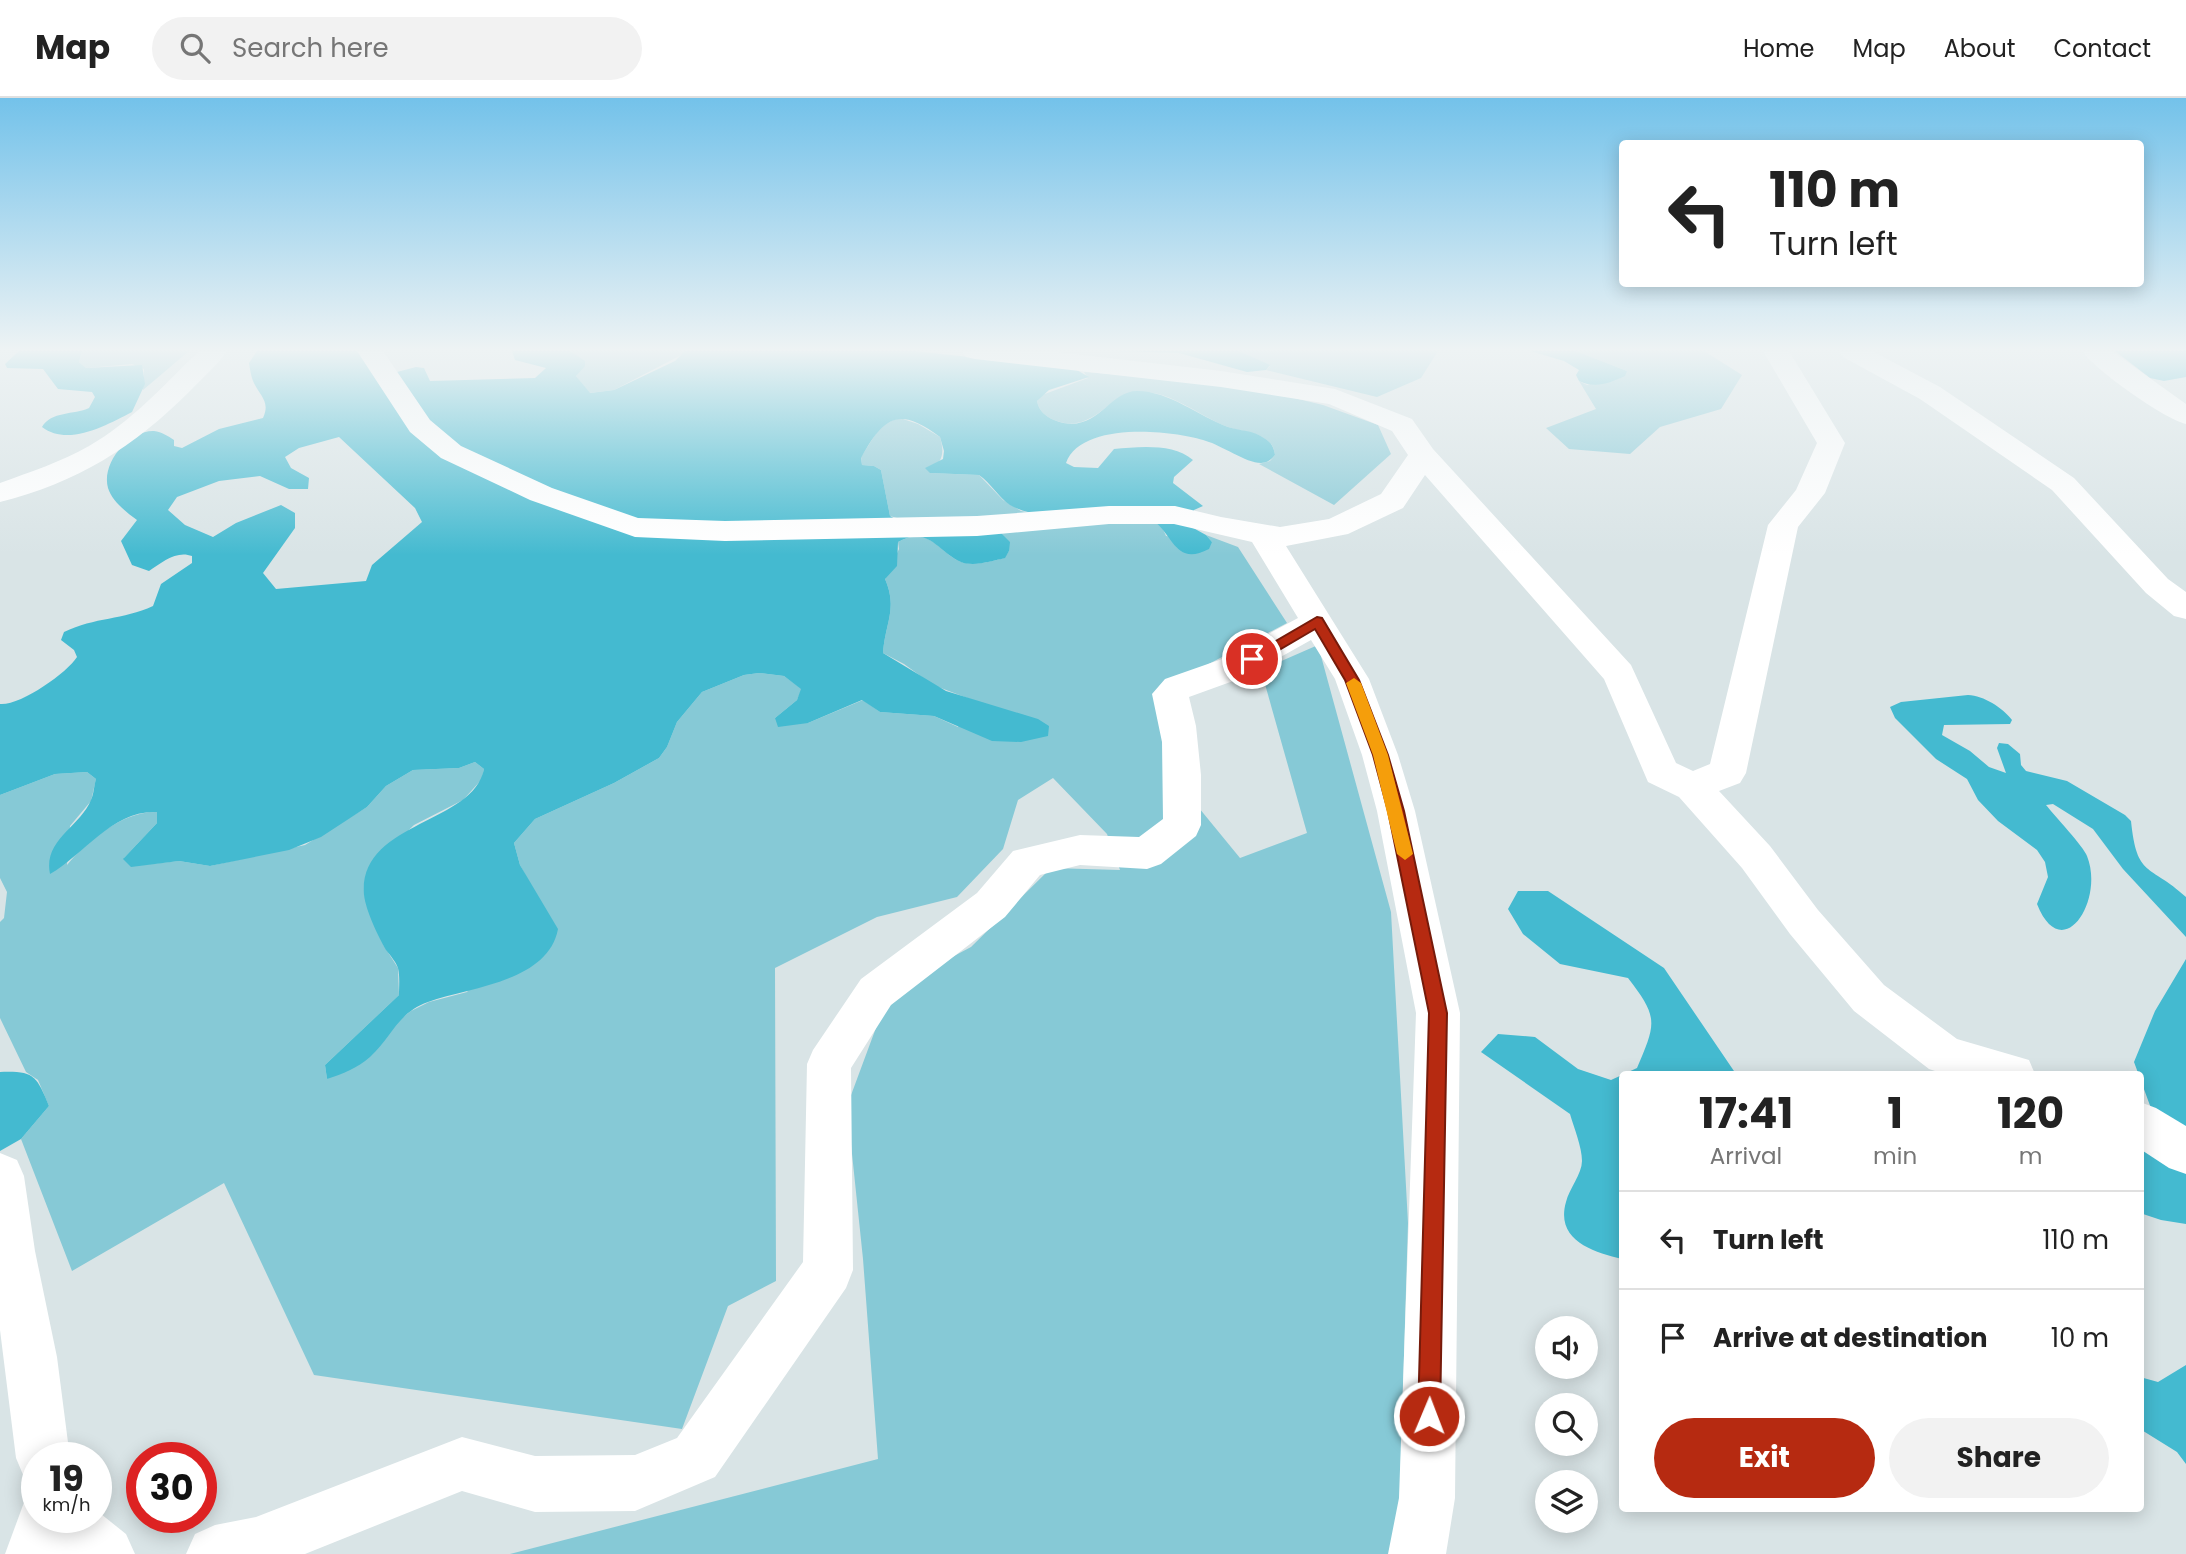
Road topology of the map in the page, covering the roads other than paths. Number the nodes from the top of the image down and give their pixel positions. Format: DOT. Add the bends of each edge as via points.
graph roads {
  1 [pos="143,419"];
  2 [pos="414,419"];
  3 [pos="1388,419"];
  4 [pos="1817,419"];
  5 [pos="1968,419"];
  6 [pos="1423,456"];
  7 [pos="0,493"];
  8 [pos="1263,534"];
  9 [pos="2186,608"];
  10 [pos="1317,621"];
  11 [pos="1692,787"];
  12 [pos="2002,1071"];
  13 [pos="2144,1126"];
  14 [pos="2186,1152"];
  15 [pos="0,1176"];
  16 [pos="41,1442"];
  17 [pos="41,1533"];
  18 [pos="80,1533"];
  19 [pos="34,1554"];
  20 [pos="106,1554"];
  21 [pos="215,1554"];
  22 [pos="1417,1554"];
  1 -- 7 [label="street" via="81,462"];
  2 -- 8 [label="street" via="451,452 541,494 635,527 725,531 977,526 1109,515 1175,515"];
  3 -- 6 [label="street" via="1402,425"];
  4 -- 11 [label="street" via="1831,443 1810,494 1783,525 1727,773"];
  5 -- 9 [label="street" via="2063,484 2157,586"];
  6 -- 8 [label="street" via="1392,501 1337,527 1280,537"];
  6 -- 11 [label="street" via="1619,674 1661,772"];
  8 -- 10 [label="street"];
  10 -- 21 [label="street" via="1252,659 1203,681 1175,687 1171,694 1182,765 1182,825 1147,853 1080,850 1027,862 991,905 876,992 829,1064 828,1270 696,1458 635,1483 535,1485 462,1464 256,1545"];
  10 -- 22 [label="street" via="1352,680 1380,755 1438,1013 1427,1498"];
  11 -- 12 [label="street" via="1756,857 1804,922 1870,998 1945,1055"];
  13 -- 14 [label="street"];
  15 -- 16 [label="street" via="32,1357"];
  17 -- 19 [label="street"];
  18 -- 20 [label="street"];
}
